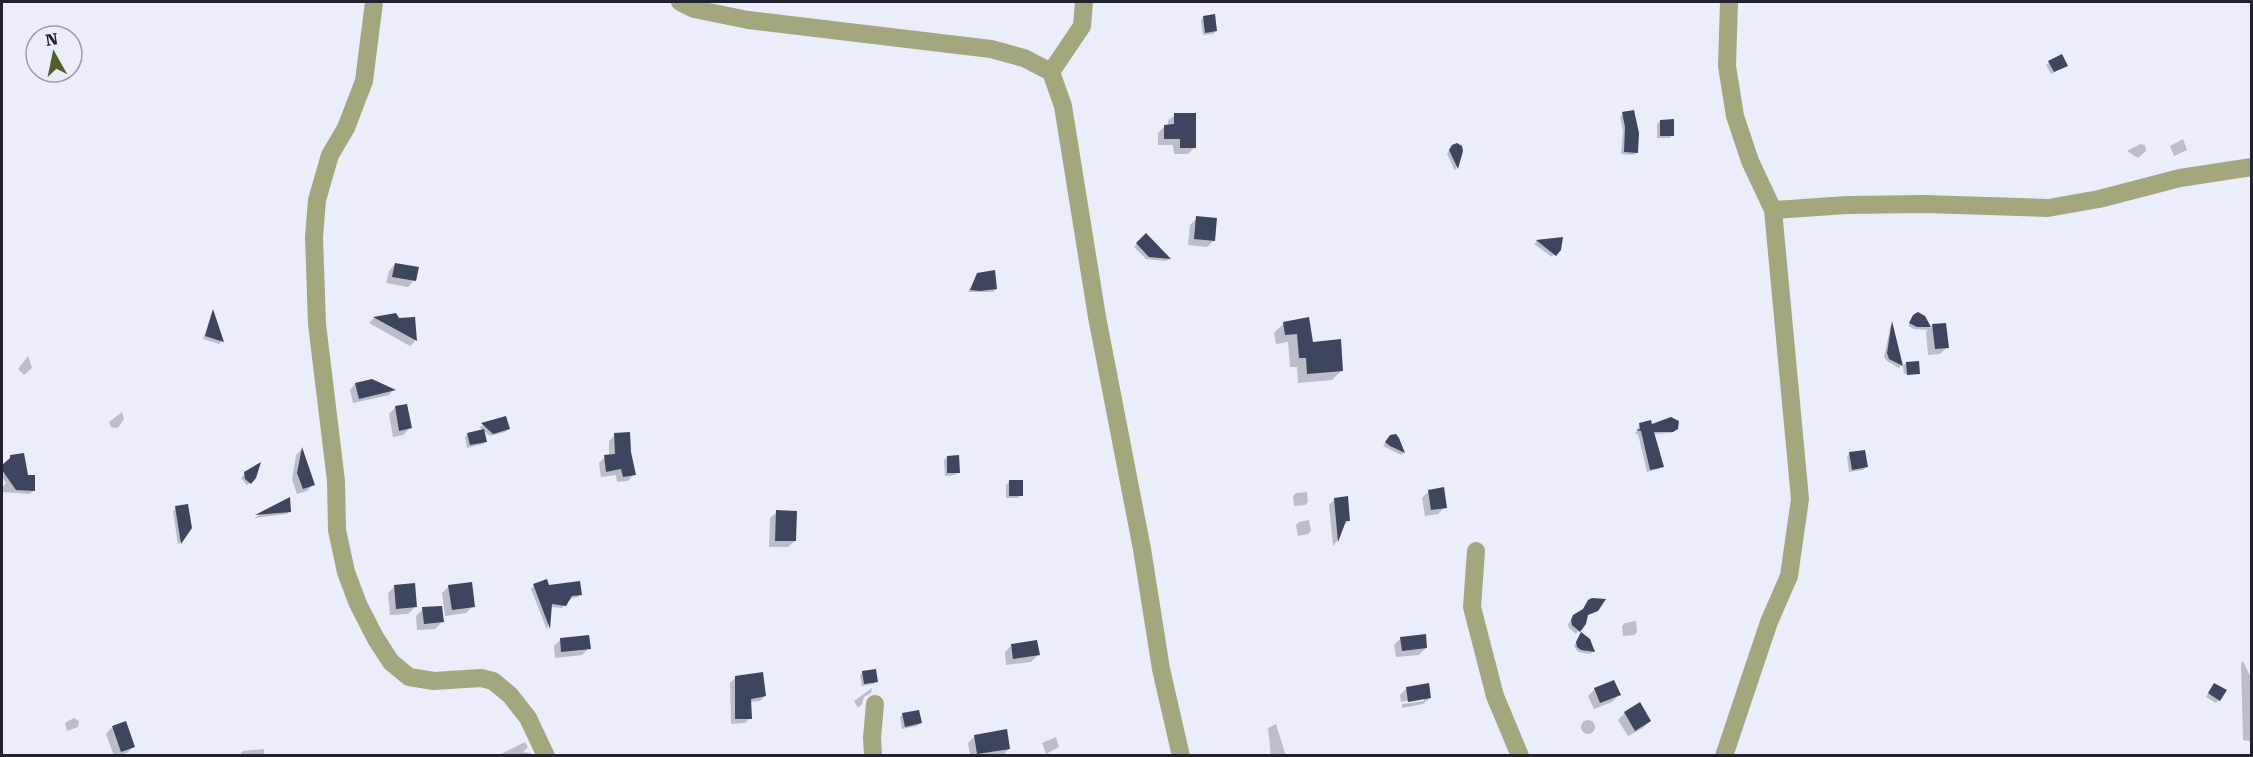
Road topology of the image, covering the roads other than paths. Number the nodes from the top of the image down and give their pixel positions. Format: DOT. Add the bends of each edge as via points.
graph roads {
  1 [pos="374,2"];
  2 [pos="680,2"];
  3 [pos="1084,2"];
  4 [pos="1729,2"];
  5 [pos="1052,72"];
  6 [pos="2252,166"];
  7 [pos="1773,210"];
  8 [pos="1476,551"];
  9 [pos="875,704"];
  10 [pos="546,756"];
  11 [pos="873,756"];
  12 [pos="1181,756"];
  13 [pos="1520,756"];
  14 [pos="1724,756"];
  1 -- 10 [label="street" via="364,81 346,128 330,155 316,200 314,237 317,324 336,481 337,530 346,572 358,604 391,662 409,676 435,681 494,681 528,718"];
  2 -- 5 [label="street" via="694,9 748,20 991,49 1024,58"];
  3 -- 5 [label="street" via="1082,26"];
  4 -- 7 [label="street" via="1727,66 1735,116"];
  5 -- 12 [label="street" via="1064,106 1097,317 1161,669"];
  6 -- 7 [label="street" via="2048,208 1925,204"];
  7 -- 14 [label="street" via="1800,499 1789,576 1769,622"];
  8 -- 13 [label="street" via="1472,607 1496,696"];
  9 -- 11 [label="street"];
}
